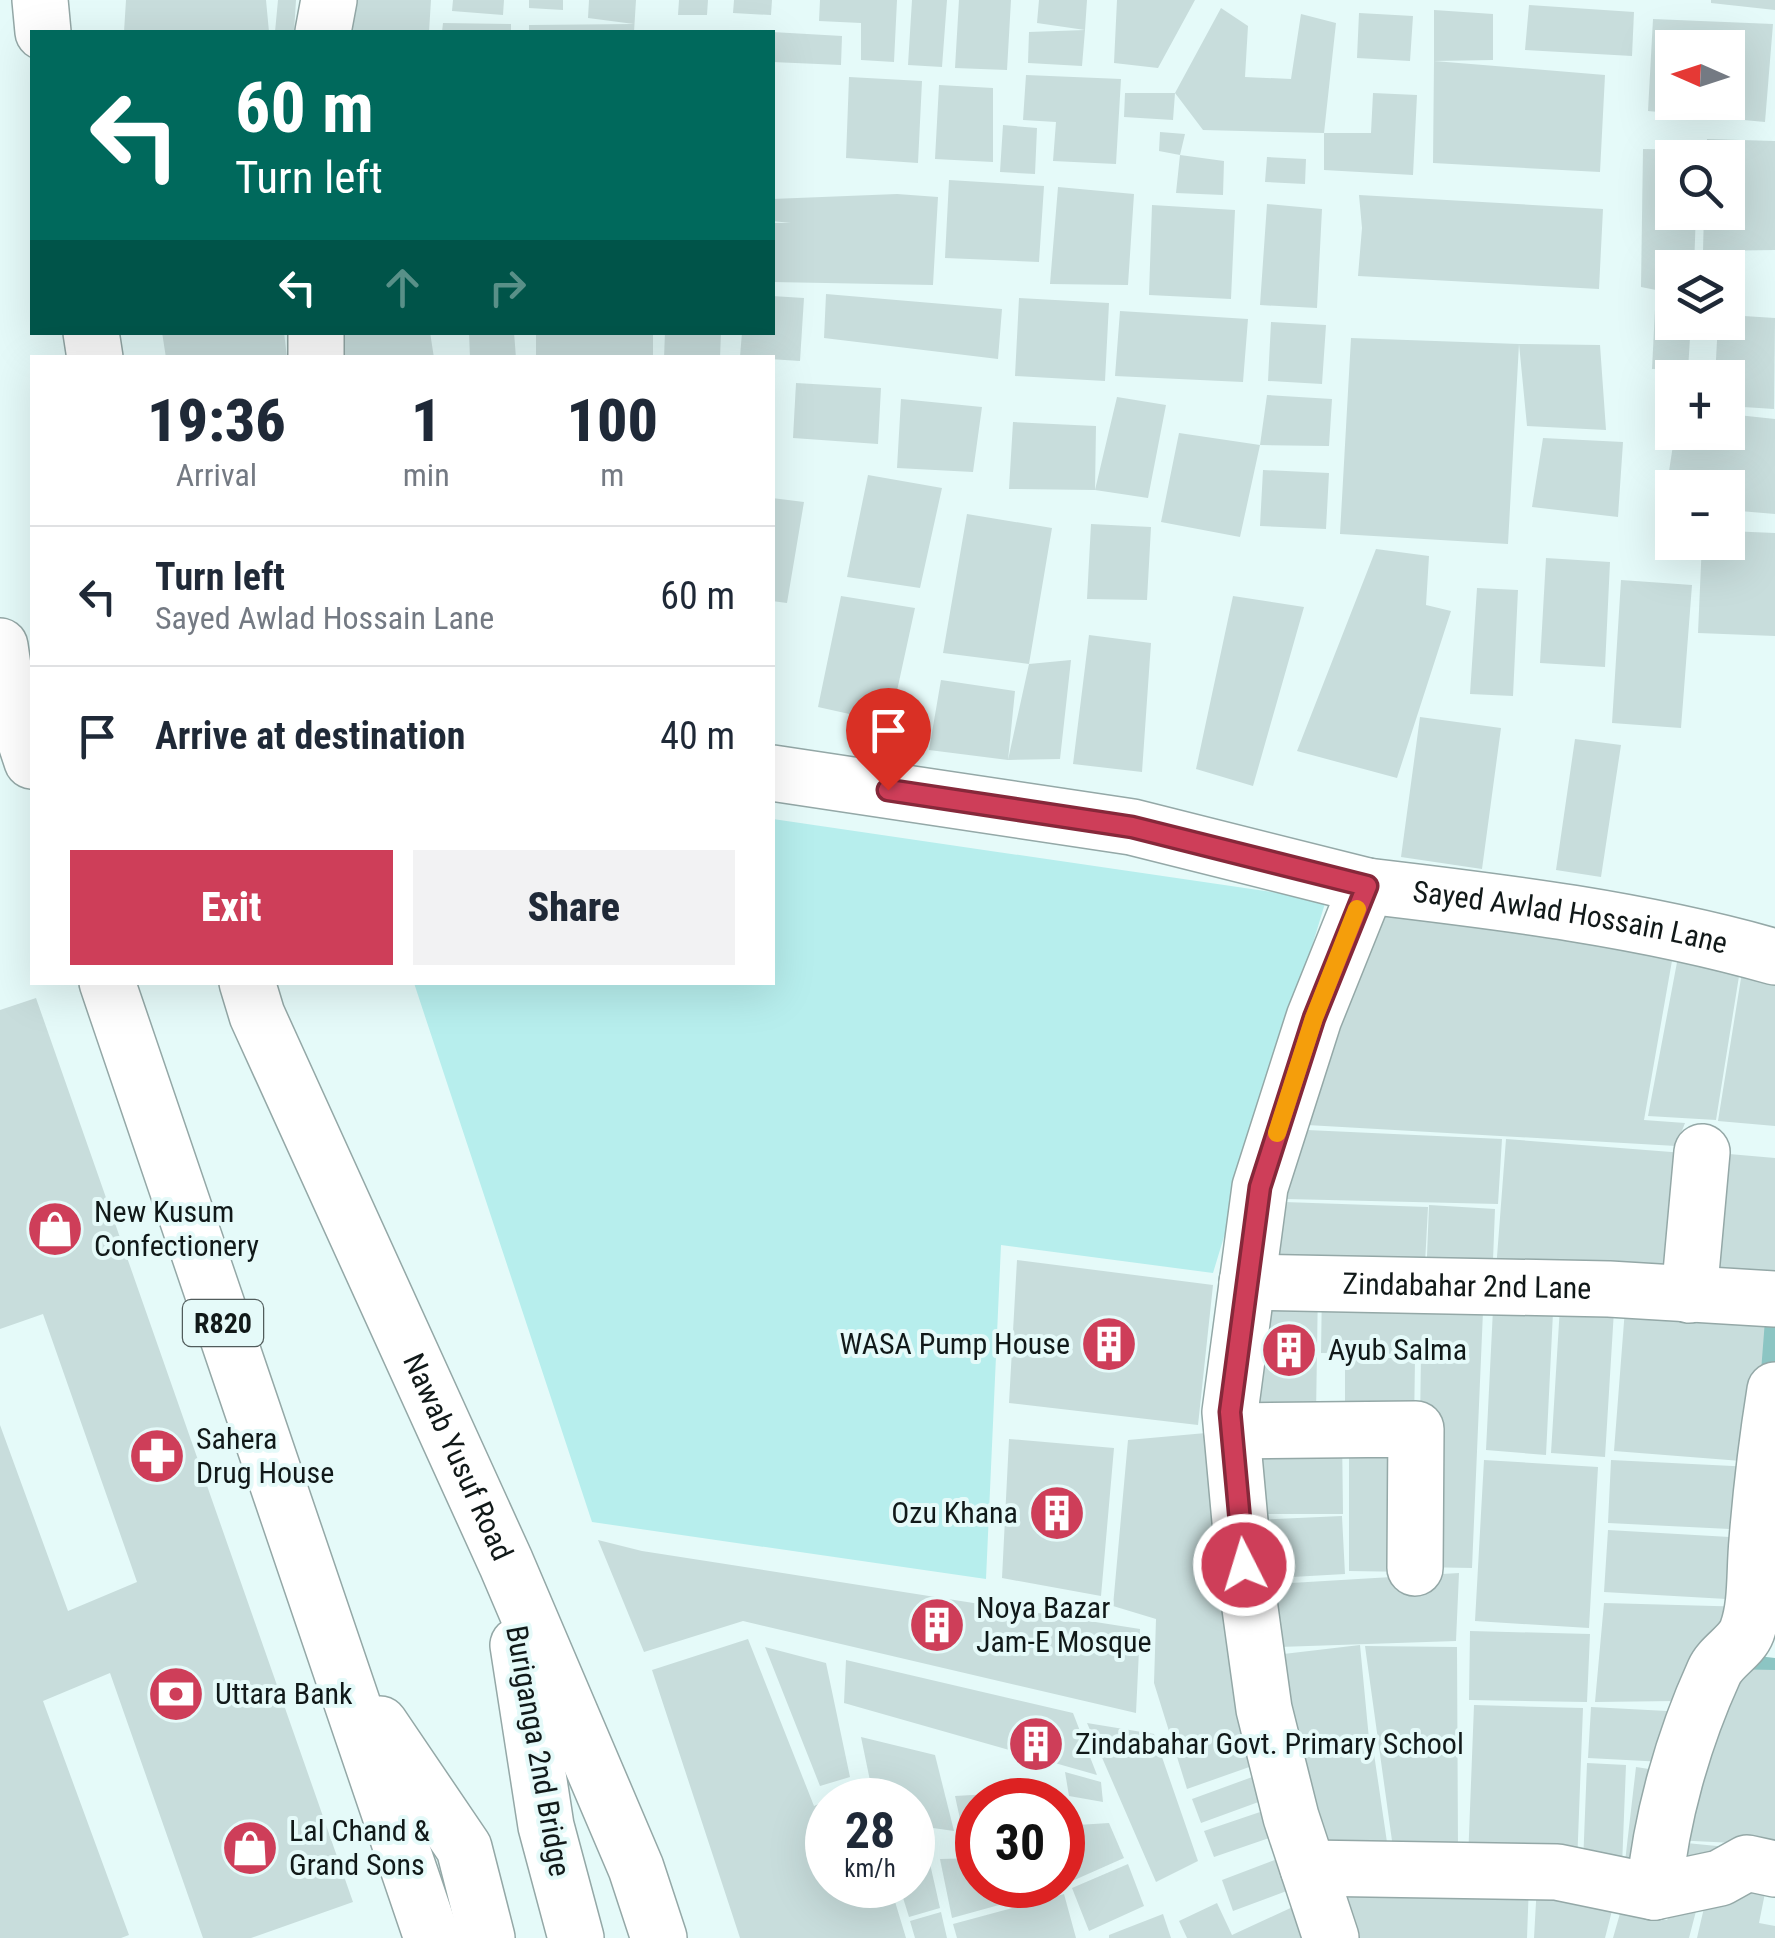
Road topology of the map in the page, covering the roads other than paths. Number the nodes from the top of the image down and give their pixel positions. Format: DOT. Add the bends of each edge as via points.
graph roads {
  1 [pos="40,0"];
  2 [pos="328,0"];
  3 [pos="43,30"];
  4 [pos="323,30"];
  5 [pos="10,671"];
  6 [pos="30,753"];
  7 [pos="775,773"];
  8 [pos="1367,886"];
  9 [pos="1775,957"];
  10 [pos="108,985"];
  11 [pos="248,985"];
  12 [pos="1702,1152"];
  13 [pos="1247,1282"];
  14 [pos="1689,1295"];
  15 [pos="1775,1300"];
  16 [pos="1775,1390"];
  17 [pos="1232,1431"];
  18 [pos="506,1563"];
  19 [pos="1415,1568"];
  20 [pos="1750,1661"];
  21 [pos="339,1664"];
  22 [pos="1308,1868"];
  23 [pos="1775,1869"];
  24 [pos="1654,1892"];
  25 [pos="432,1938"];
  26 [pos="488,1938"];
  27 [pos="576,1938"];
  28 [pos="659,1938"];
  29 [pos="1330,1938"];
  1 -- 3 [label="main road"];
  2 -- 4 [label="main road"];
  5 -- 6 [label="main road"];
  7 -- 8 [label="main road, Sayed Awlad Hossain Lane" via="1132,827"];
  8 -- 9 [label="main road, Sayed Awlad Hossain Lane" via="1515,904"];
  8 -- 13 [label="main road" via="1314,1018 1260,1187"];
  10 -- 21 [label="main road, R820"];
  11 -- 18 [label="main road, Nawab Yusuf Road"];
  12 -- 14 [label="main road"];
  13 -- 14 [label="main road, Zindabahar 2nd Lane"];
  13 -- 17 [label="main road"];
  14 -- 15 [label="main road, Zindabahar 2nd Lane"];
  16 -- 20 [label="main road" via="1755,1605 1746,1636"];
  17 -- 19 [label="main road" via="1416,1429"];
  17 -- 22 [label="main road" via="1264,1709"];
  18 -- 27 [label="main road, Buriganga 2nd Bridge" via="546,1826"];
  18 -- 28 [label="main road, Nawab Yusuf Road" via="636,1868"];
  20 -- 24 [label="main road" via="1718,1665 1694,1715 1658,1846"];
  21 -- 25 [label="main road, R820"];
  21 -- 26 [label="main road" via="464,1848"];
  22 -- 24 [label="main road" via="1557,1872"];
  22 -- 29 [label="main road"];
  23 -- 24 [label="main road" via="1746,1863 1720,1878"];
}
